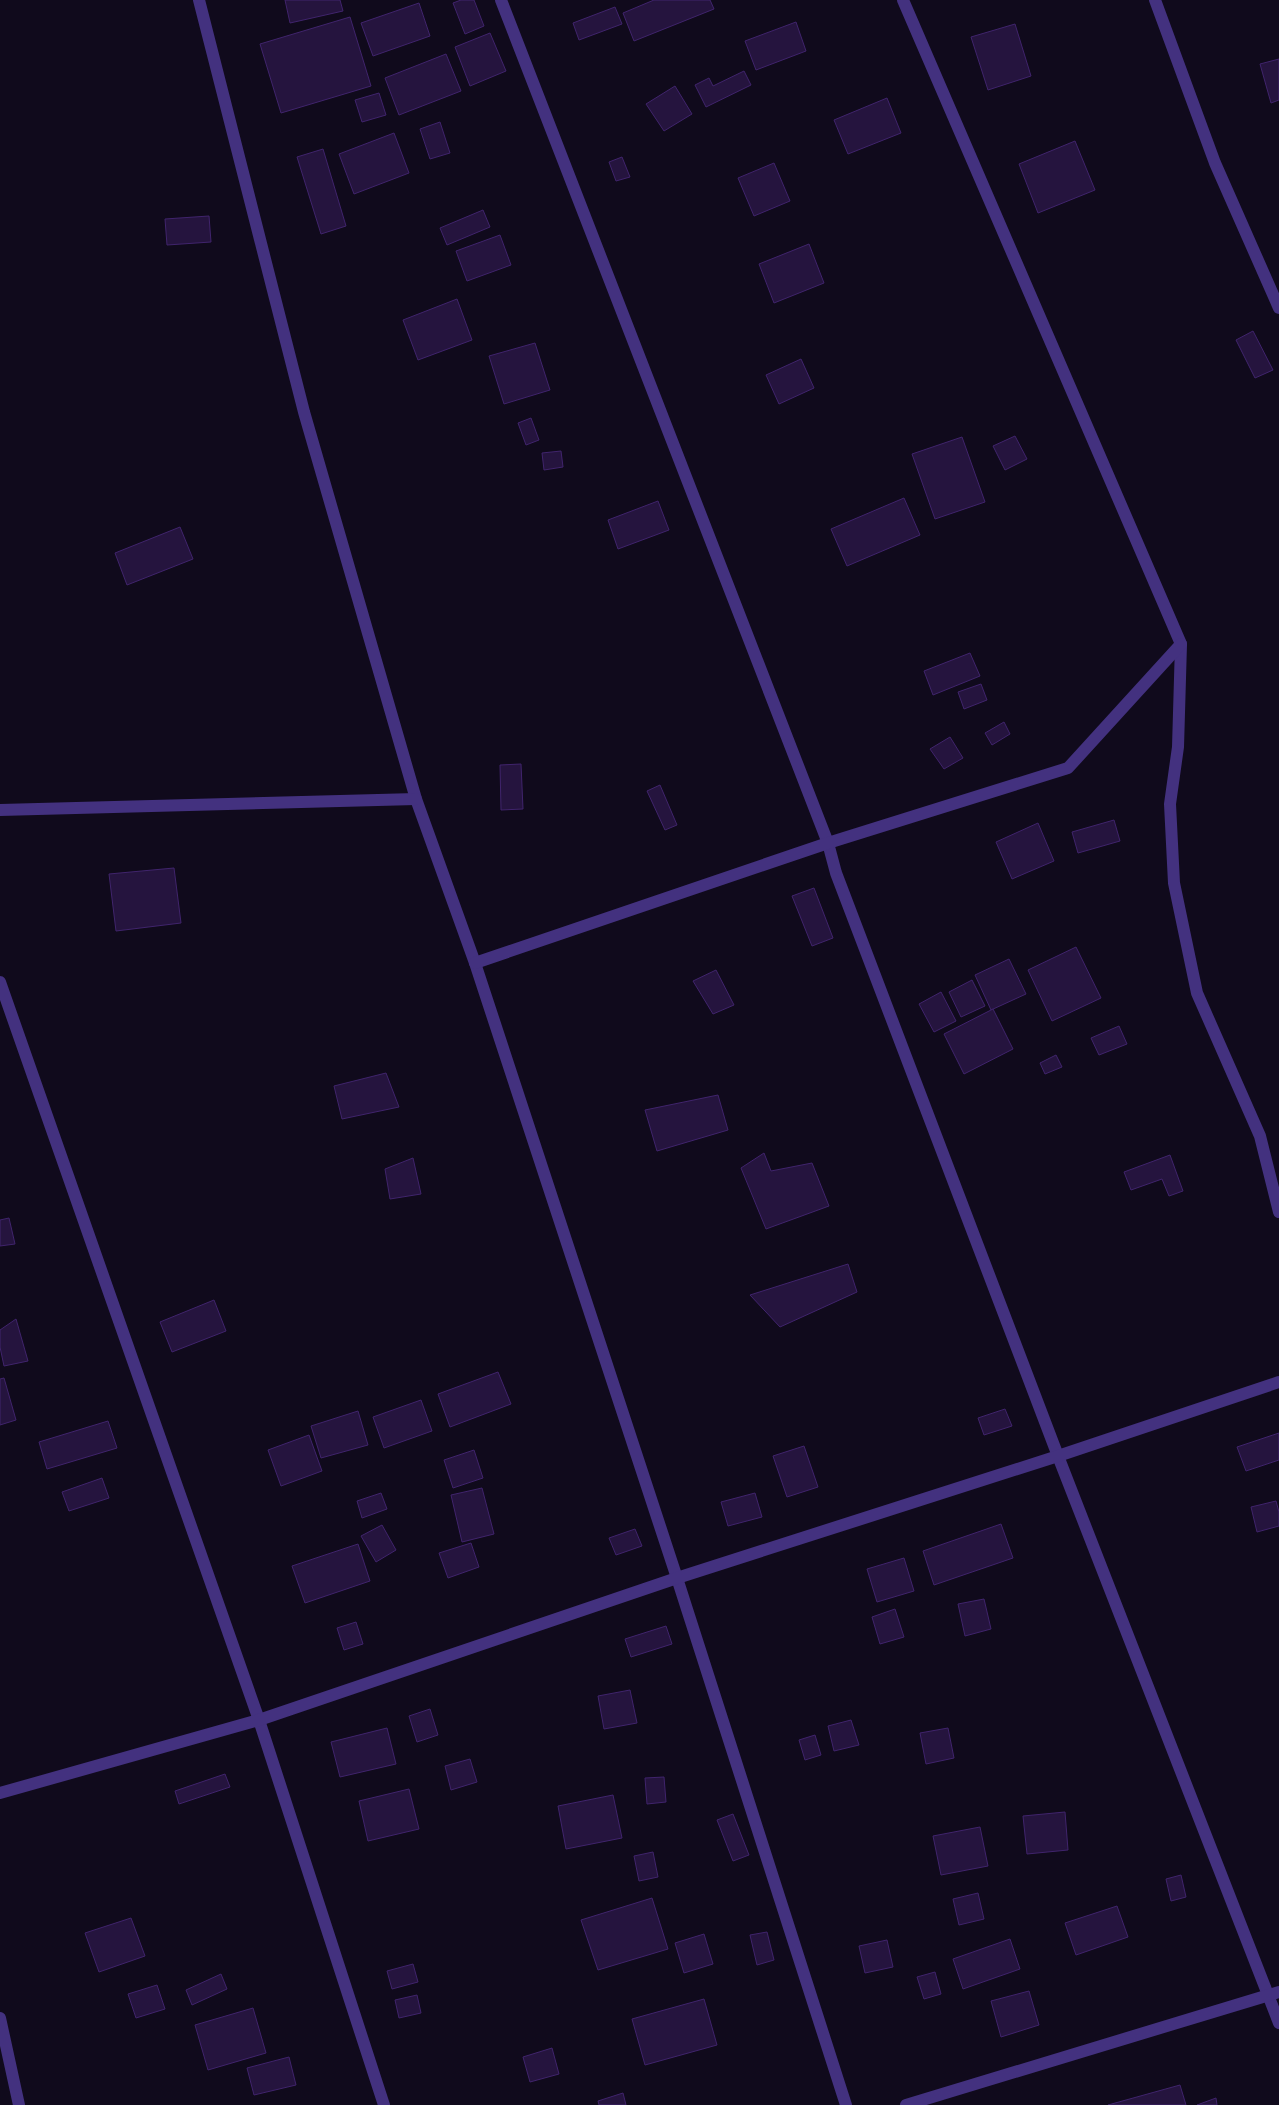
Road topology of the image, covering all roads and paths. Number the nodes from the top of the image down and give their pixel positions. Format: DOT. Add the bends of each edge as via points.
graph roads {
  1 [pos="199,0"];
  2 [pos="501,0"];
  3 [pos="903,0"];
  4 [pos="1155,0"];
  5 [pos="1279,308"];
  6 [pos="1181,644"];
  7 [pos="416,799"];
  8 [pos="0,810"];
  9 [pos="828,843"];
  10 [pos="475,963"];
  11 [pos="0,982"];
  12 [pos="1279,1212"];
  13 [pos="1279,1382"];
  14 [pos="1058,1456"];
  15 [pos="677,1578"];
  16 [pos="259,1720"];
  17 [pos="0,1793"];
  18 [pos="1274,1994"];
  19 [pos="0,2018"];
  20 [pos="1279,2023"];
  21 [pos="19,2105"];
  22 [pos="384,2105"];
  23 [pos="846,2105"];
  24 [pos="906,2105"];
  1 -- 7 [label="street" via="304,412"];
  2 -- 9 [label="street"];
  3 -- 6 [label="street"];
  4 -- 5 [label="street" via="1215,163"];
  6 -- 9 [label="street" via="1068,768"];
  6 -- 12 [label="street" via="1178,747 1170,804 1174,883 1197,993 1260,1136"];
  7 -- 8 [label="street"];
  7 -- 10 [label="street"];
  9 -- 10 [label="street"];
  9 -- 14 [label="street" via="836,872"];
  10 -- 15 [label="street"];
  11 -- 16 [label="street"];
  13 -- 14 [label="street"];
  14 -- 15 [label="street"];
  14 -- 18 [label="street"];
  15 -- 16 [label="street"];
  15 -- 23 [label="street"];
  16 -- 17 [label="street"];
  16 -- 22 [label="street"];
  18 -- 20 [label="street"];
  18 -- 24 [label="street"];
  19 -- 21 [label="street"];
}
